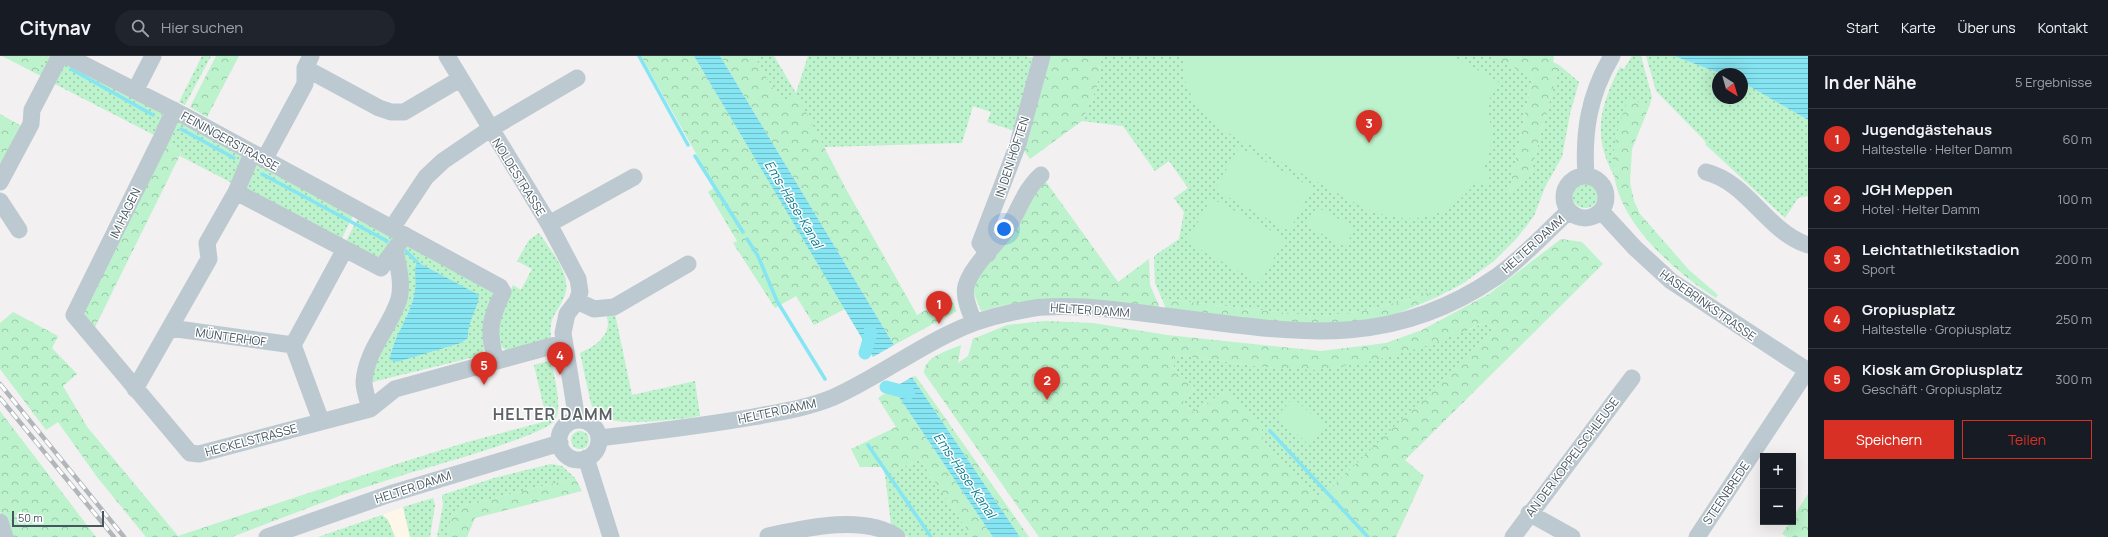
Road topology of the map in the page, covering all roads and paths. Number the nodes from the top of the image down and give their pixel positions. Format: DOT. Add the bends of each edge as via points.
graph roads {
  1 [pos="60,56"];
  2 [pos="67,56"];
  3 [pos="153,56"];
  4 [pos="447,56"];
  5 [pos="1042,56"];
  6 [pos="1612,56"];
  7 [pos="308,62"];
  8 [pos="577,78"];
  9 [pos="460,80"];
  10 [pos="135,91"];
  11 [pos="174,110"];
  12 [pos="490,129"];
  13 [pos="258,157"];
  14 [pos="1706,172"];
  15 [pos="1041,175"];
  16 [pos="1586,176"];
  17 [pos="634,177"];
  18 [pos="0,182"];
  19 [pos="236,192"];
  20 [pos="0,201"];
  21 [pos="1569,211"];
  22 [pos="1601,211"];
  23 [pos="549,224"];
  24 [pos="19,230"];
  25 [pos="398,232"];
  26 [pos="1808,245"];
  27 [pos="345,249"];
  28 [pos="395,250"];
  29 [pos="988,254"];
  30 [pos="688,264"];
  31 [pos="577,301"];
  32 [pos="74,316"];
  33 [pos="974,322"];
  34 [pos="170,328"];
  35 [pos="563,344"];
  36 [pos="293,345"];
  37 [pos="496,361"];
  38 [pos="1808,370"];
  39 [pos="1632,378"];
  40 [pos="136,389"];
  41 [pos="370,409"];
  42 [pos="577,420"];
  43 [pos="321,421"];
  44 [pos="599,438"];
  45 [pos="560,443"];
  46 [pos="586,458"];
  47 [pos="1529,513"];
  48 [pos="0,522"];
  49 [pos="5,537"];
  50 [pos="267,537"];
  51 [pos="611,537"];
  52 [pos="766,537"];
  53 [pos="897,537"];
  54 [pos="1513,537"];
  55 [pos="1572,537"];
  56 [pos="1697,537"];
  1 -- 18 [label="street" via="32,110 32,124"];
  2 -- 10 [label="street, FEININGERSTRASSE"];
  3 -- 10 [label="street"];
  4 -- 9 [label="street, NOLDESTRASSE"];
  5 -- 29 [label="street, IN DEN HÖFTEN" via="1018,144 980,243"];
  6 -- 16 [label="street" via="1591,102 1585,143"];
  7 -- 9 [label="street" via="379,108 392,112 404,112"];
  7 -- 13 [label="street" via="305,84"];
  8 -- 12 [label="street, NOLDESTRASSE"];
  9 -- 12 [label="street, NOLDESTRASSE"];
  10 -- 11 [label="street, FEININGERSTRASSE"];
  11 -- 13 [label="street, FEININGERSTRASSE"];
  11 -- 32 [label="street, IM HAGEN" via="162,140"];
  12 -- 23 [label="street, NOLDESTRASSE"];
  12 -- 25 [label="street, NOLDESTRASSE" via="442,161 426,177"];
  13 -- 19 [label="street"];
  13 -- 25 [label="street, FEININGERSTRASSE"];
  14 -- 26 [label="street" via="1732,183 1782,232 1795,241"];
  15 -- 29 [label="street, IN DEN HÖFTEN" via="1031,184 1008,228"];
  16 -- 21 [label="street" via="1576,178 1566,186 1564,200"];
  16 -- 22 [label="street" via="1597,180 1605,191 1606,198"];
  17 -- 23 [label="street, NOLDESTRASSE"];
  19 -- 27 [label="street"];
  19 -- 34 [label="street" via="207,243 209,259"];
  20 -- 24 [label="street"];
  21 -- 22 [label="street" via="1583,218 1590,218"];
  21 -- 33 [label="street, HELTER DAMM" via="1519,259 1469,293 1445,307 1407,320 1370,328 1332,332 1277,330 1119,311 1046,307"];
  22 -- 38 [label="street, HASEBRINKSTRASSE" via="1639,253 1671,281"];
  23 -- 31 [label="street, NOLDESTRASSE" via="578,279 580,292"];
  25 -- 28 [label="street, NOLDESTRASSE"];
  25 -- 37 [label="street, FEININGERSTRASSE" via="500,286 504,292 495,310 490,331"];
  27 -- 28 [label="street" via="381,268"];
  27 -- 36 [label="street"];
  28 -- 41 [label="street" via="401,282 399,298 368,363 364,383"];
  29 -- 33 [label="street, IN DEN HÖFTEN" via="975,269 966,286 967,303"];
  30 -- 31 [label="street" via="614,307 594,309"];
  31 -- 35 [label="street" via="567,314"];
  32 -- 40 [label="street, HECKELSTRASSE"];
  33 -- 44 [label="street, HELTER DAMM" via="943,336 865,382 832,398 806,406 695,426"];
  34 -- 36 [label="street, MÜNTERHOF"];
  34 -- 40 [label="street"];
  35 -- 37 [label="street"];
  35 -- 42 [label="street"];
  36 -- 43 [label="street"];
  37 -- 41 [label="street" via="395,389"];
  38 -- 56 [label="street, STEENBREDE"];
  39 -- 47 [label="street, AN DER KOPPELSCHLEUSE"];
  40 -- 43 [label="street, HECKELSTRASSE" via="183,448 190,453 199,454"];
  41 -- 43 [label="street, HECKELSTRASSE"];
  42 -- 44 [label="street" via="586,421"];
  42 -- 45 [label="street" via="563,429"];
  44 -- 46 [label="street" via="594,453"];
  45 -- 46 [label="street" via="564,452 571,458"];
  45 -- 50 [label="street, HELTER DAMM" via="390,494"];
  46 -- 51 [label="street"];
  47 -- 54 [label="street, AN DER KOPPELSCHLEUSE"];
  47 -- 55 [label="street"];
  48 -- 49 [label="street"];
  52 -- 53 [label="street" via="808,528 865,525"];
}
